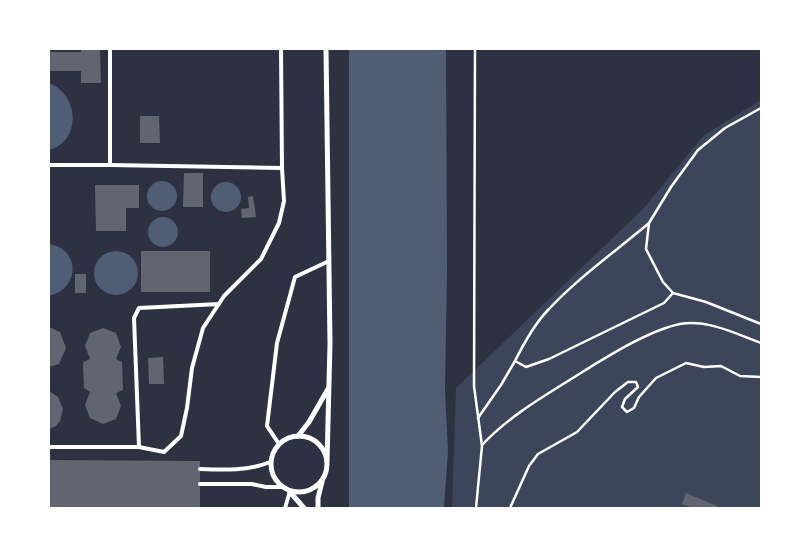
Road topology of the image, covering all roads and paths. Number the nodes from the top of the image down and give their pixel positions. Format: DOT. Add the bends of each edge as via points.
graph roads {
  1 [pos="110,49"];
  2 [pos="281,49"];
  3 [pos="326,49"];
  4 [pos="475,49"];
  5 [pos="761,108"];
  6 [pos="49,165"];
  7 [pos="110,165"];
  8 [pos="282,168"];
  9 [pos="649,223"];
  10 [pos="328,261"];
  11 [pos="673,293"];
  12 [pos="219,304"];
  13 [pos="761,324"];
  14 [pos="761,343"];
  15 [pos="515,361"];
  16 [pos="761,378"];
  17 [pos="329,389"];
  18 [pos="478,419"];
  19 [pos="298,436"];
  20 [pos="279,444"];
  21 [pos="482,446"];
  22 [pos="49,447"];
  23 [pos="139,447"];
  24 [pos="327,461"];
  25 [pos="270,462"];
  26 [pos="200,469"];
  27 [pos="323,479"];
  28 [pos="200,484"];
  29 [pos="282,487"];
  30 [pos="290,491"];
  31 [pos="286,508"];
  32 [pos="304,508"];
  33 [pos="318,508"];
  34 [pos="476,508"];
  35 [pos="510,508"];
  1 -- 7 [label="lane"];
  2 -- 8 [label="lane"];
  3 -- 10 [label="street"];
  4 -- 18 [label="path" via="474,386"];
  5 -- 9 [label="path" via="725,128 698,150"];
  6 -- 7 [label="lane"];
  7 -- 8 [label="lane"];
  8 -- 12 [label="lane" via="284,201 279,223 261,259"];
  9 -- 11 [label="path" via="646,249 663,282"];
  9 -- 15 [label="path" via="580,279 548,310"];
  10 -- 17 [label="street"];
  10 -- 20 [label="lane" via="295,277 277,343 267,426"];
  11 -- 13 [label="path"];
  11 -- 15 [label="path" via="664,303 549,359 526,367"];
  12 -- 23 [label="lane" via="203,328 192,368 181,436 164,452"];
  12 -- 23 [label="lane" via="139,308 134,318"];
  14 -- 21 [label="path" via="701,323 680,324 647,336 555,388 497,430"];
  15 -- 18 [label="path"];
  16 -- 35 [label="path" via="740,376 721,366 686,363 656,378 634,408 627,412 623,402 638,388 636,382 628,382 578,432 538,454"];
  17 -- 19 [label="street"];
  17 -- 24 [label="street"];
  18 -- 21 [label="path"];
  19 -- 20 [label="street"];
  19 -- 24 [label="street" via="319,444"];
  20 -- 25 [label="street"];
  21 -- 34 [label="path"];
  22 -- 23 [label="lane"];
  24 -- 27 [label="street"];
  25 -- 26 [label="lane" via="223,470"];
  25 -- 29 [label="street" via="275,480"];
  27 -- 30 [label="street" via="309,491"];
  27 -- 33 [label="street"];
  28 -- 29 [label="lane"];
  29 -- 30 [label="street"];
  30 -- 31 [label="lane"];
  30 -- 32 [label="street"];
}
